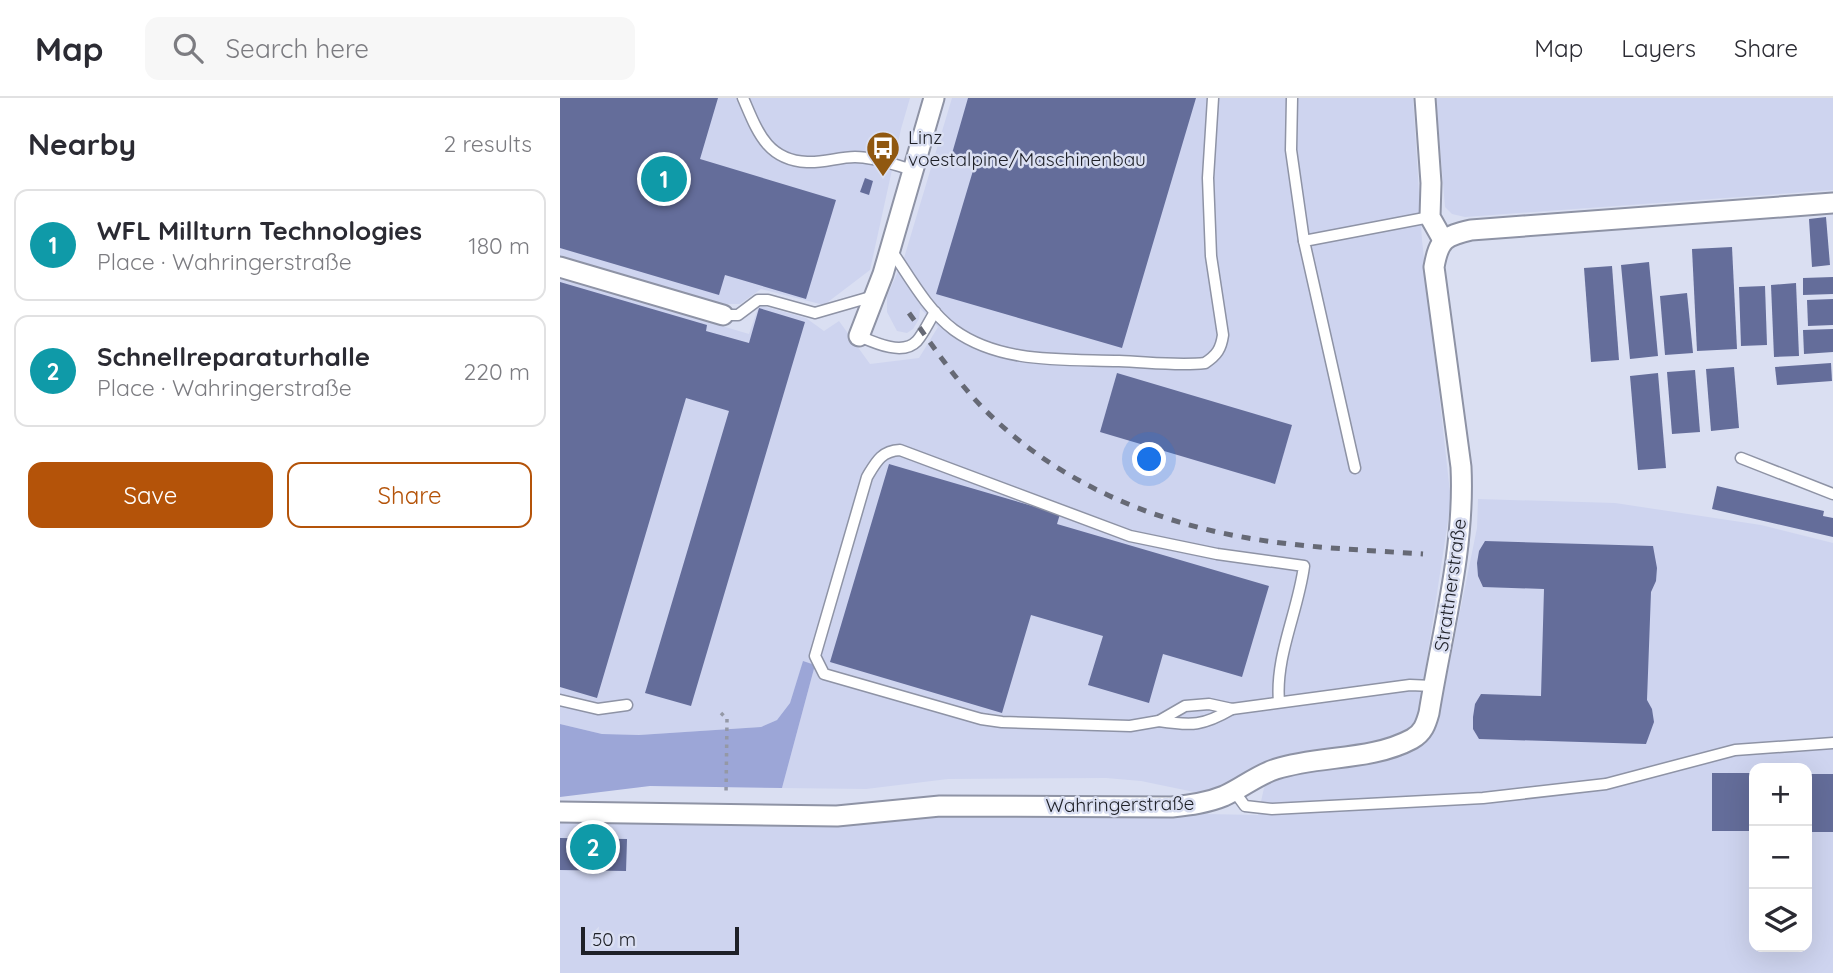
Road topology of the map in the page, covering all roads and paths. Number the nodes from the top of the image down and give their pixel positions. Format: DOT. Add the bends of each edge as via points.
graph roads {
  1 [pos="743,98"];
  2 [pos="934,98"];
  3 [pos="1213,98"];
  4 [pos="1292,98"];
  5 [pos="1425,98"];
  6 [pos="913,170"];
  7 [pos="1833,203"];
  8 [pos="1430,217"];
  9 [pos="1443,240"];
  10 [pos="1304,241"];
  11 [pos="890,250"];
  12 [pos="560,267"];
  13 [pos="875,296"];
  14 [pos="935,312"];
  15 [pos="723,314"];
  16 [pos="859,337"];
  17 [pos="1741,458"];
  18 [pos="1355,468"];
  19 [pos="1833,494"];
  20 [pos="1433,686"];
  21 [pos="560,700"];
  22 [pos="1279,702"];
  23 [pos="627,705"];
  24 [pos="1232,709"];
  25 [pos="722,713"];
  26 [pos="1159,720"];
  27 [pos="1833,743"];
  28 [pos="726,779"];
  29 [pos="1234,791"];
  30 [pos="560,812"];
  1 -- 6 [label="lane" via="760,138 788,158 807,162 868,158"];
  2 -- 6 [label="street"];
  3 -- 14 [label="lane" via="1208,178 1211,256 1223,335 1216,355 1205,363 1192,364 1036,358 975,342"];
  4 -- 10 [label="lane" via="1291,150"];
  5 -- 8 [label="street"];
  6 -- 11 [label="street"];
  7 -- 9 [label="street" via="1471,230"];
  8 -- 9 [label="street"];
  8 -- 10 [label="lane"];
  9 -- 20 [label="street, Strattnerstraße" via="1434,267 1462,493 1449,604"];
  10 -- 18 [label="lane"];
  11 -- 13 [label="street"];
  11 -- 14 [label="lane"];
  12 -- 15 [label="street"];
  13 -- 15 [label="lane" via="815,313 758,300 738,315"];
  13 -- 16 [label="street"];
  14 -- 16 [label="lane" via="916,343 905,347 888,347"];
  17 -- 19 [label="lane"];
  20 -- 22 [label="lane"];
  20 -- 29 [label="street, Strattnerstraße" via="1426,726 1410,740 1275,769"];
  21 -- 23 [label="lane" via="598,709"];
  22 -- 24 [label="lane"];
  22 -- 26 [label="lane" via="1278,674 1304,566 1130,536 900,450 879,457 867,477 815,656 824,674 981,719 1130,726"];
  24 -- 26 [label="lane" via="1209,704 1185,706"];
  24 -- 26 [label="lane" via="1198,725"];
  25 -- 28 [label="path" via="727,719"];
  27 -- 29 [label="lane" via="1735,750 1606,784 1483,798 1272,809 1245,806"];
  29 -- 30 [label="street, Wahringerstraße" via="1201,804 1172,807 940,806 837,816"];
}
